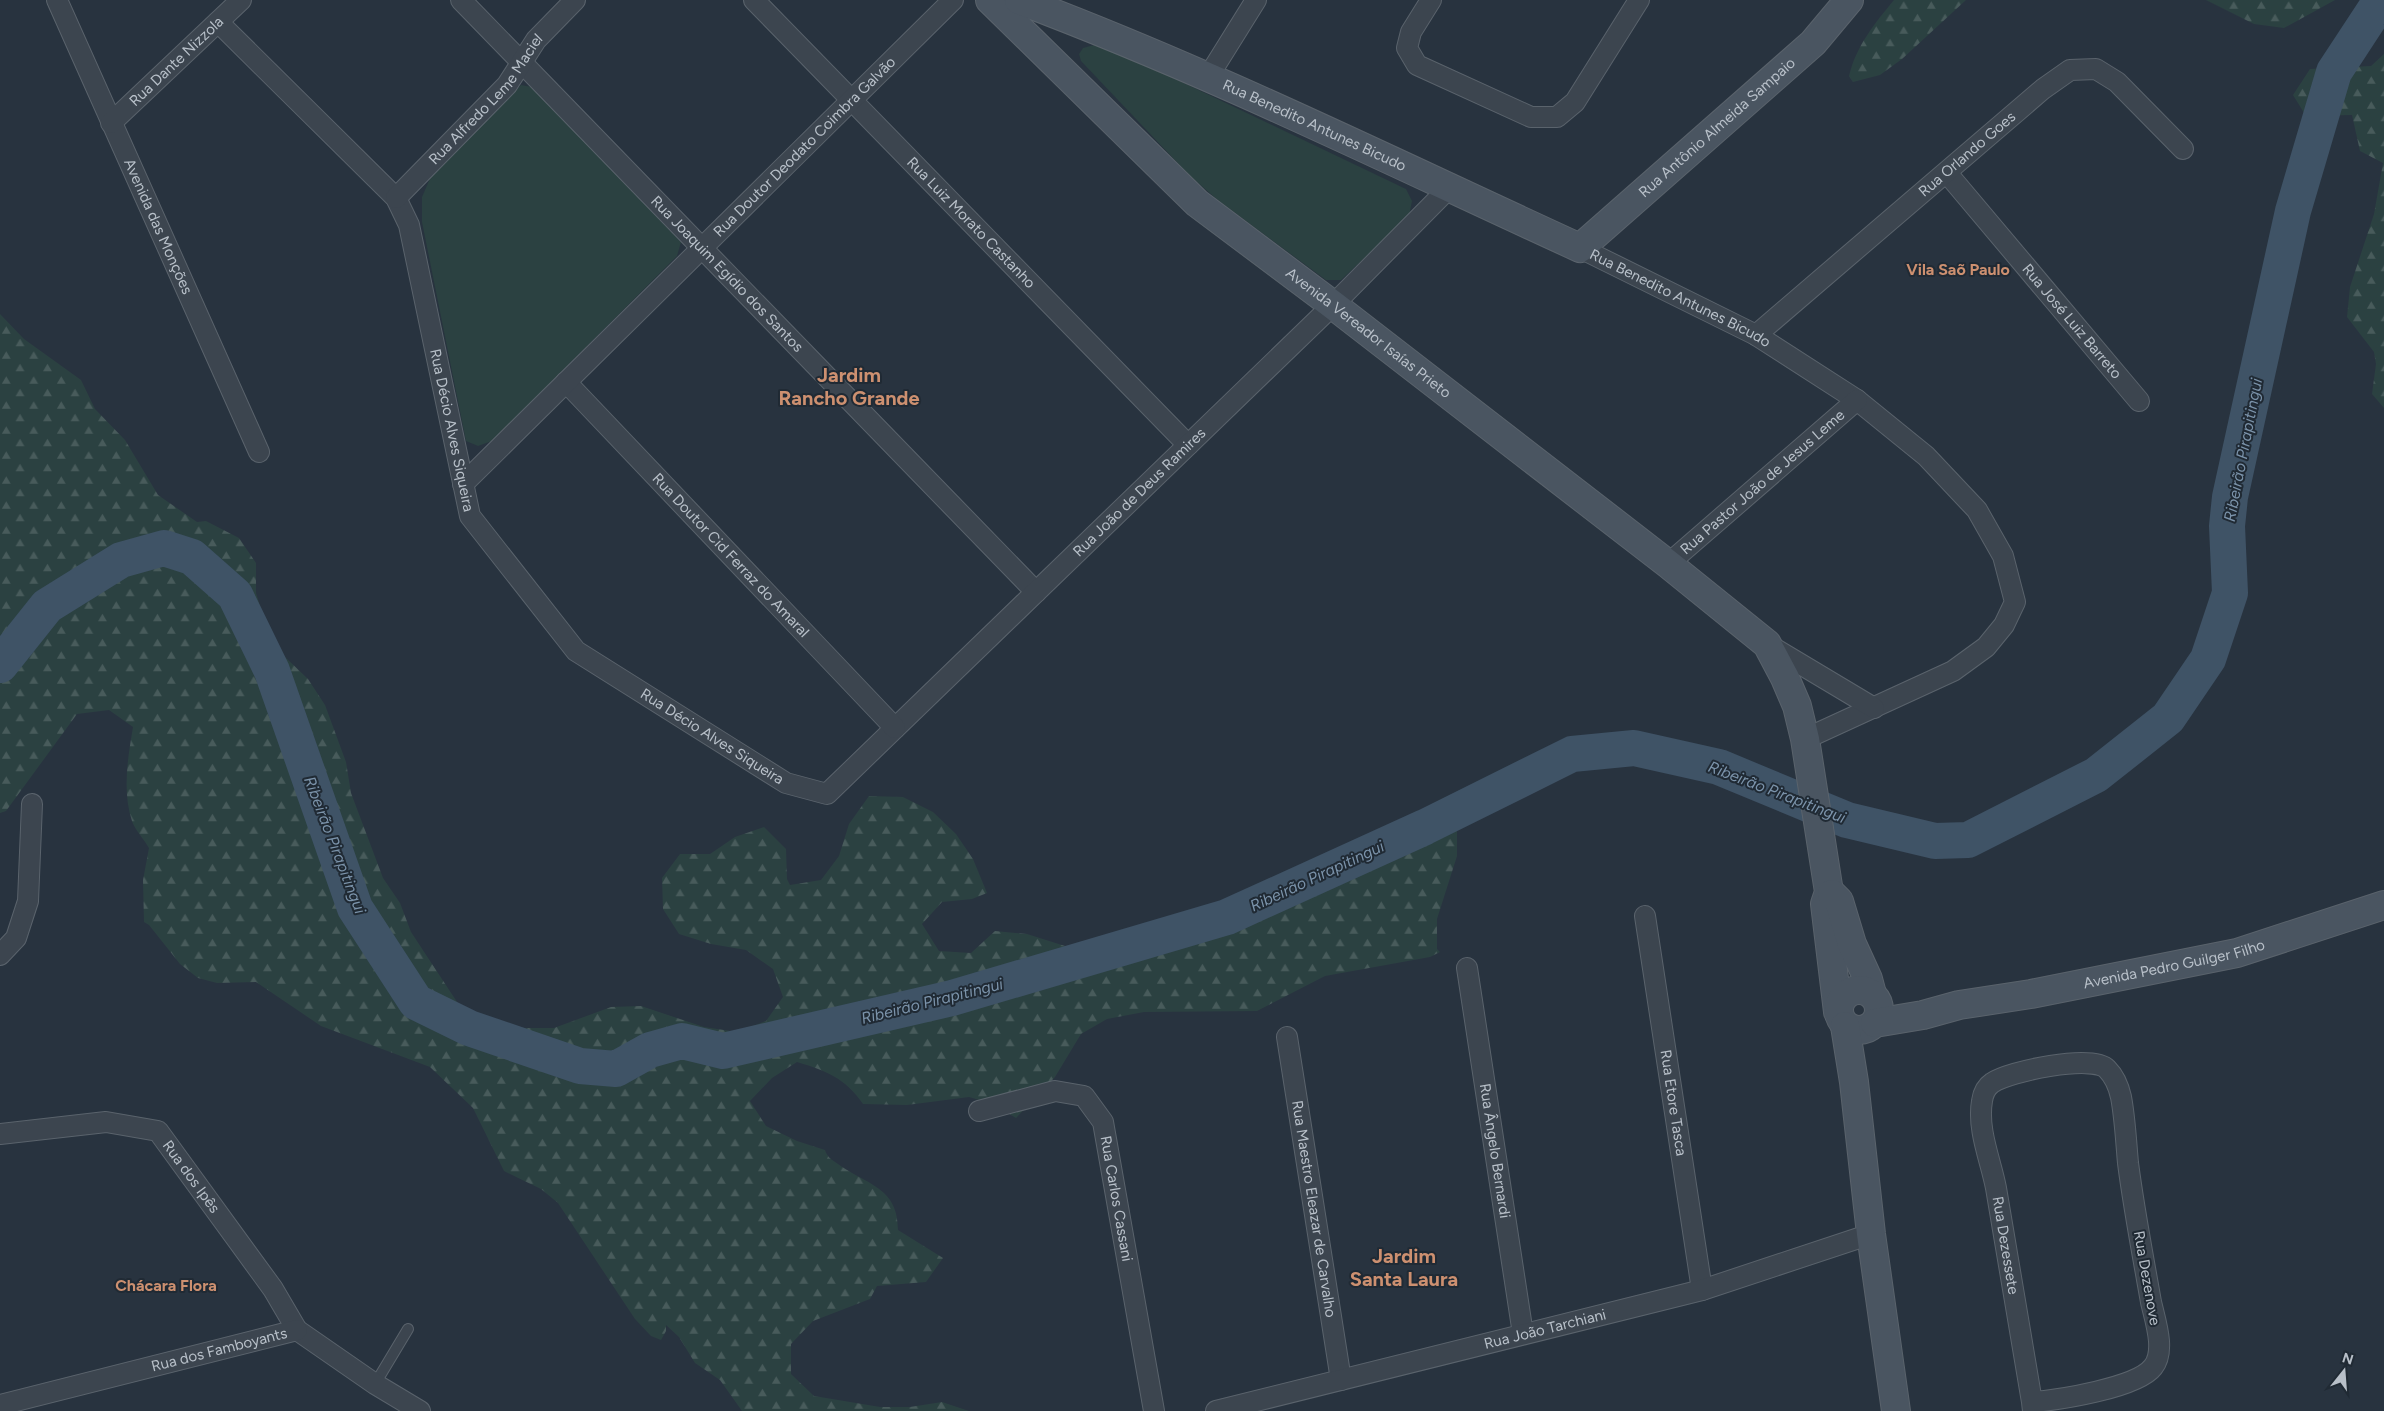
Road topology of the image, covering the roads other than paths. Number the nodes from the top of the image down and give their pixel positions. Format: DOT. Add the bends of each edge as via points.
graph roads {
  1 [pos="57,0"];
  2 [pos="241,0"];
  3 [pos="461,0"];
  4 [pos="575,0"];
  5 [pos="754,0"];
  6 [pos="954,0"];
  7 [pos="990,0"];
  8 [pos="1019,0"];
  9 [pos="1256,0"];
  10 [pos="1430,0"];
  11 [pos="1639,0"];
  12 [pos="1850,0"];
  13 [pos="218,22"];
  14 [pos="523,63"];
  15 [pos="1208,76"];
  16 [pos="852,100"];
  17 [pos="111,123"];
  18 [pos="2183,149"];
  19 [pos="1947,173"];
  20 [pos="1449,188"];
  21 [pos="396,198"];
  22 [pos="702,248"];
  23 [pos="1580,248"];
  24 [pos="1333,305"];
  25 [pos="1756,335"];
  26 [pos="566,382"];
  27 [pos="1857,400"];
  28 [pos="2139,401"];
  29 [pos="1188,445"];
  30 [pos="259,452"];
  31 [pos="463,484"];
  32 [pos="1668,564"];
  33 [pos="1036,592"];
  34 [pos="1767,644"];
  35 [pos="1874,708"];
  36 [pos="895,728"];
  37 [pos="1806,748"];
  38 [pos="827,794"];
  39 [pos="32,804"];
  40 [pos="1828,884"];
  41 [pos="2384,905"];
  42 [pos="1645,916"];
  43 [pos="0,955"];
  44 [pos="1467,968"];
  45 [pos="1862,1014"];
  46 [pos="1287,1037"];
  47 [pos="2103,1066"];
  48 [pos="979,1111"];
  49 [pos="0,1134"];
  50 [pos="1871,1234"];
  51 [pos="1702,1290"];
  52 [pos="408,1329"];
  53 [pos="296,1330"];
  54 [pos="1523,1334"];
  55 [pos="1341,1380"];
  56 [pos="375,1384"];
  57 [pos="0,1404"];
  58 [pos="2032,1407"];
  59 [pos="420,1411"];
  60 [pos="1154,1411"];
  61 [pos="1216,1411"];
  62 [pos="1896,1411"];
  1 -- 17 [label="street, Avenida das Monções"];
  2 -- 13 [label="street, Rua Dante Nizzola"];
  3 -- 14 [label="street, Rua Joaquim Egídio dos Santos"];
  4 -- 14 [label="street, Rua Alfredo Leme Maciel" via="536,40"];
  5 -- 16 [label="street, Rua Luiz Morato Castanho"];
  6 -- 16 [label="street, Rua Doutor Deodato Coimbra Galvão"];
  7 -- 24 [label="main road, Avenida Vereador Isaías Prieto" via="1197,203"];
  8 -- 15 [label="main road, Rua Benedito Antunes Bicudo" via="1098,29"];
  9 -- 15 [label="street"];
  10 -- 11 [label="street" via="1411,32 1407,48 1417,65 1530,117 1557,116 1575,102"];
  12 -- 23 [label="main road, Rua Antônio Almeida Sampaio" via="1813,43"];
  13 -- 17 [label="street, Rua Dante Nizzola"];
  13 -- 21 [label="street, Rua Décio Alves Siqueira"];
  14 -- 21 [label="street, Rua Alfredo Leme Maciel" via="507,86"];
  14 -- 22 [label="street, Rua Joaquim Egídio dos Santos"];
  15 -- 20 [label="main road, Rua Benedito Antunes Bicudo"];
  16 -- 22 [label="street, Rua Doutor Deodato Coimbra Galvão"];
  16 -- 29 [label="street, Rua Luiz Morato Castanho"];
  17 -- 30 [label="street, Avenida das Monções"];
  18 -- 19 [label="street, Rua Orlando Goes" via="2117,82 2096,69 2070,70 2043,89"];
  19 -- 25 [label="street, Rua Orlando Goes"];
  19 -- 28 [label="street, Rua José Luiz Barreto"];
  20 -- 23 [label="main road, Rua Benedito Antunes Bicudo"];
  20 -- 24 [label="street, Rua João de Deus Ramires"];
  21 -- 31 [label="street, Rua Décio Alves Siqueira" via="409,225"];
  22 -- 26 [label="street, Rua Doutor Deodato Coimbra Galvão"];
  22 -- 33 [label="street, Rua Joaquim Egídio dos Santos"];
  23 -- 25 [label="street, Rua Benedito Antunes Bicudo"];
  24 -- 29 [label="street, Rua João de Deus Ramires"];
  24 -- 32 [label="main road, Avenida Vereador Isaías Prieto"];
  25 -- 27 [label="street, Rua Benedito Antunes Bicudo"];
  26 -- 31 [label="street, Rua Doutor Deodato Coimbra Galvão"];
  26 -- 36 [label="street, Rua Doutor Cid Ferraz do Amaral"];
  27 -- 32 [label="street, Rua Pastor João de Jesus Leme"];
  27 -- 35 [label="street, Rua Benedito Antunes Bicudo" via="1926,456 1977,510 2003,556 2016,602 2004,625 1986,647 1954,671"];
  29 -- 33 [label="street, Rua João de Deus Ramires"];
  31 -- 38 [label="street, Rua Décio Alves Siqueira" via="470,516 576,651 786,783"];
  32 -- 34 [label="main road, Avenida Vereador Isaías Prieto"];
  33 -- 36 [label="street, Rua João de Deus Ramires"];
  34 -- 35 [label="street, Avenida Vereador Isaías Prieto"];
  34 -- 37 [label="main road, Avenida Vereador Isaías Prieto" via="1797,706"];
  35 -- 37 [label="street, Rua Benedito Antunes Bicudo"];
  36 -- 38 [label="street, Rua João de Deus Ramires"];
  37 -- 40 [label="main road, Avenida Vereador Isaías Prieto"];
  39 -- 43 [label="street" via="28,901 16,938"];
  40 -- 45 [label="main road, Avenida Vereador Isaías Prieto" via="1825,904"];
  40 -- 45 [label="main road, Avenida Vereador Isaías Prieto" via="1839,901 1852,944 1868,979"];
  41 -- 45 [label="main road, Avenida Pedro Guilger Filho" via="2238,953 1959,1005 1923,1015"];
  42 -- 51 [label="street, Rua Etore Tasca"];
  44 -- 54 [label="street, Rua Ângelo Bernardi"];
  45 -- 50 [label="main road" via="1854,1082"];
  46 -- 55 [label="street, Rua Maestro Eleazar de Carvalho"];
  47 -- 58 [label="street, Rua Dezenove" via="2112,1075 2121,1096 2134,1199 2158,1338 2158,1356 2152,1368 2133,1380"];
  47 -- 58 [label="street, Rua Dezessete" via="2072,1063 2015,1074 1991,1083 1985,1090 1982,1104 1982,1124"];
  48 -- 60 [label="street, Rua Carlos Cassani" via="1055,1091 1084,1096 1103,1122"];
  49 -- 53 [label="street, Rua dos Ipês" via="106,1122 158,1131 273,1289"];
  50 -- 51 [label="street, Rua João Tarchiani"];
  50 -- 62 [label="main road"];
  51 -- 54 [label="street, Rua João Tarchiani"];
  52 -- 56 [label="lane"];
  53 -- 56 [label="street, Rua dos Famboyants"];
  53 -- 57 [label="street, Rua dos Famboyants"];
  54 -- 55 [label="street, Rua João Tarchiani"];
  55 -- 61 [label="street, Rua João Tarchiani"];
  56 -- 59 [label="street, Rua dos Famboyants"];
}
